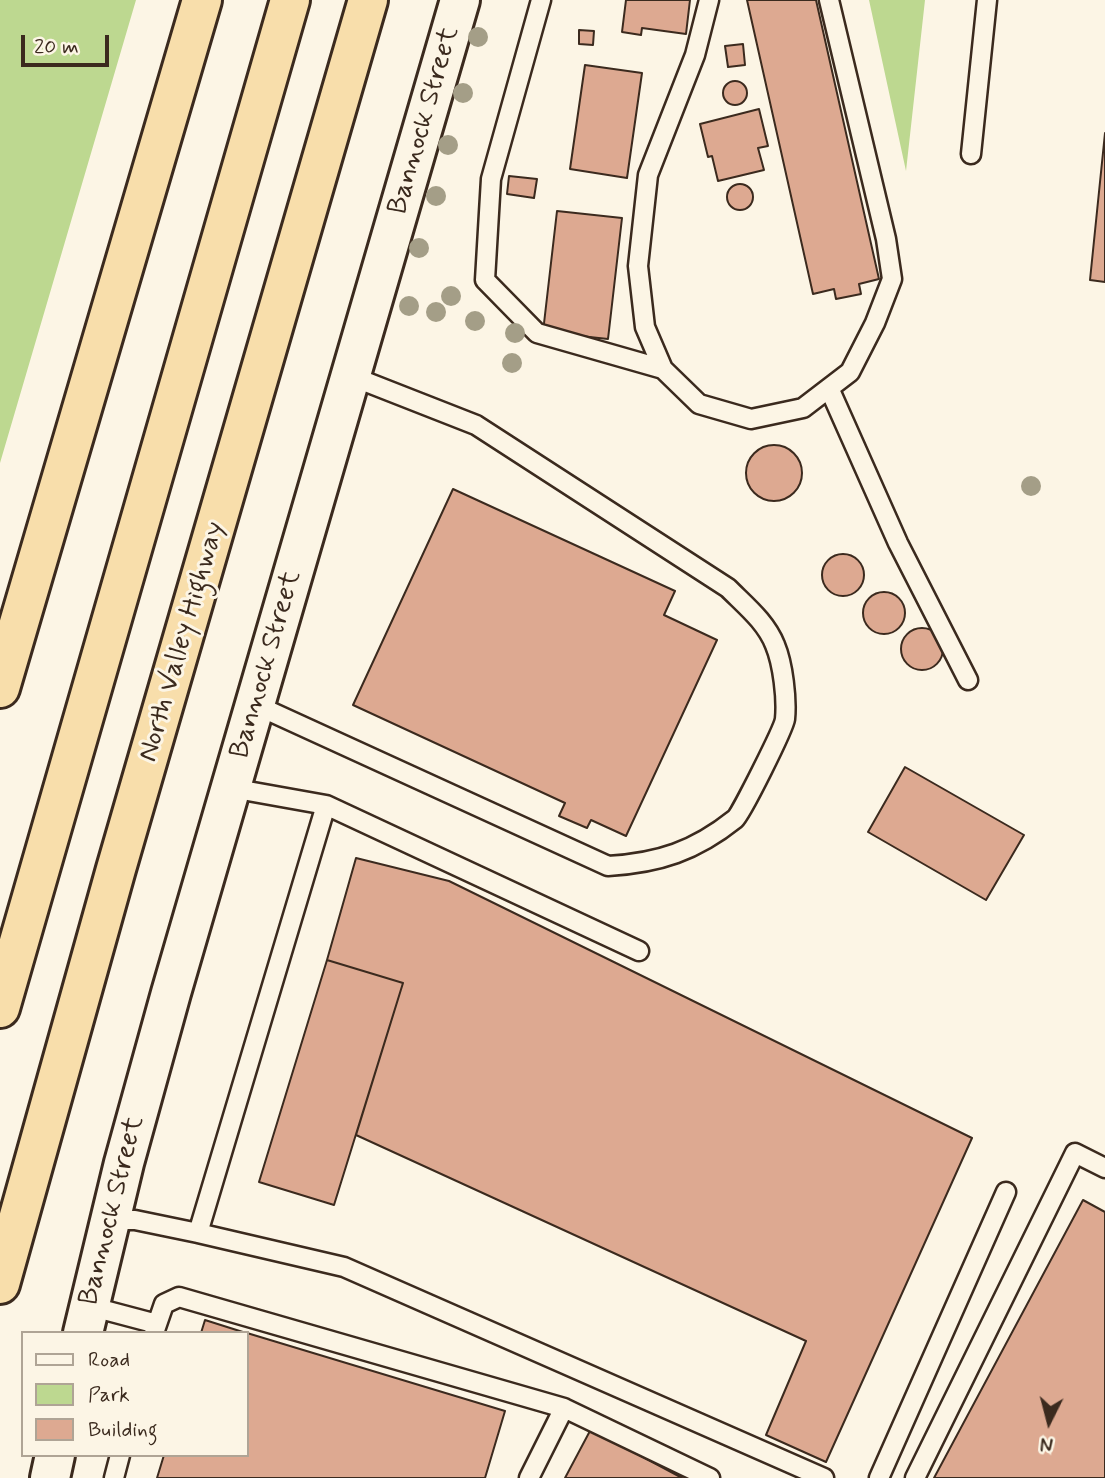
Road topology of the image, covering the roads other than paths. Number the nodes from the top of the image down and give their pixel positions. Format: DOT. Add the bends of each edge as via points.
graph roads {
  1 [pos="202,0"];
  2 [pos="290,0"];
  3 [pos="368,0"];
  4 [pos="460,0"];
  5 [pos="541,0"];
  6 [pos="709,0"];
  7 [pos="829,0"];
  8 [pos="986,0"];
  9 [pos="971,154"];
  10 [pos="663,369"];
  11 [pos="351,376"];
  12 [pos="829,388"];
  13 [pos="968,680"];
  14 [pos="0,688"];
  15 [pos="256,705"];
  16 [pos="231,788"];
  17 [pos="326,806"];
  18 [pos="639,951"];
  19 [pos="0,1008"];
  20 [pos="1105,1168"];
  21 [pos="1006,1192"];
  22 [pos="110,1220"];
  23 [pos="198,1233"];
  24 [pos="0,1284"];
  25 [pos="86,1320"];
  26 [pos="155,1328"];
  27 [pos="564,1408"];
  28 [pos="55,1457"];
  29 [pos="119,1457"];
  30 [pos="50,1478"];
  31 [pos="114,1478"];
  32 [pos="529,1478"];
  33 [pos="710,1478"];
  34 [pos="824,1478"];
  35 [pos="878,1478"];
  36 [pos="915,1478"];
  1 -- 14 [label="highway"];
  2 -- 19 [label="highway"];
  3 -- 24 [label="highway, North Valley Highway"];
  4 -- 11 [label="street, Bannock Street"];
  5 -- 10 [label="lane" via="491,179 485,280 537,332"];
  6 -- 10 [label="lane" via="695,55 648,175 638,266 645,327"];
  7 -- 12 [label="lane" via="892,279 850,372"];
  8 -- 9 [label="lane"];
  10 -- 12 [label="lane" via="699,404 751,419 803,408"];
  11 -- 15 [label="street, Bannock Street"];
  11 -- 15 [label="lane" via="476,425 729,588 763,623 776,646 785,721 738,817 685,852 608,866"];
  12 -- 13 [label="lane" via="898,543"];
  15 -- 16 [label="street, Bannock Street"];
  16 -- 17 [label="lane"];
  16 -- 22 [label="street, Bannock Street"];
  17 -- 18 [label="lane"];
  17 -- 23 [label="lane"];
  20 -- 36 [label="lane" via="1075,1153"];
  21 -- 35 [label="lane"];
  22 -- 23 [label="lane" via="135,1220"];
  22 -- 25 [label="street, Bannock Street"];
  23 -- 34 [label="lane" via="344,1268"];
  25 -- 26 [label="lane"];
  26 -- 27 [label="lane" via="164,1304 179,1297"];
  27 -- 32 [label="lane"];
  27 -- 33 [label="lane"];
  28 -- 30 [label="street"];
  29 -- 31 [label="lane"];
}
